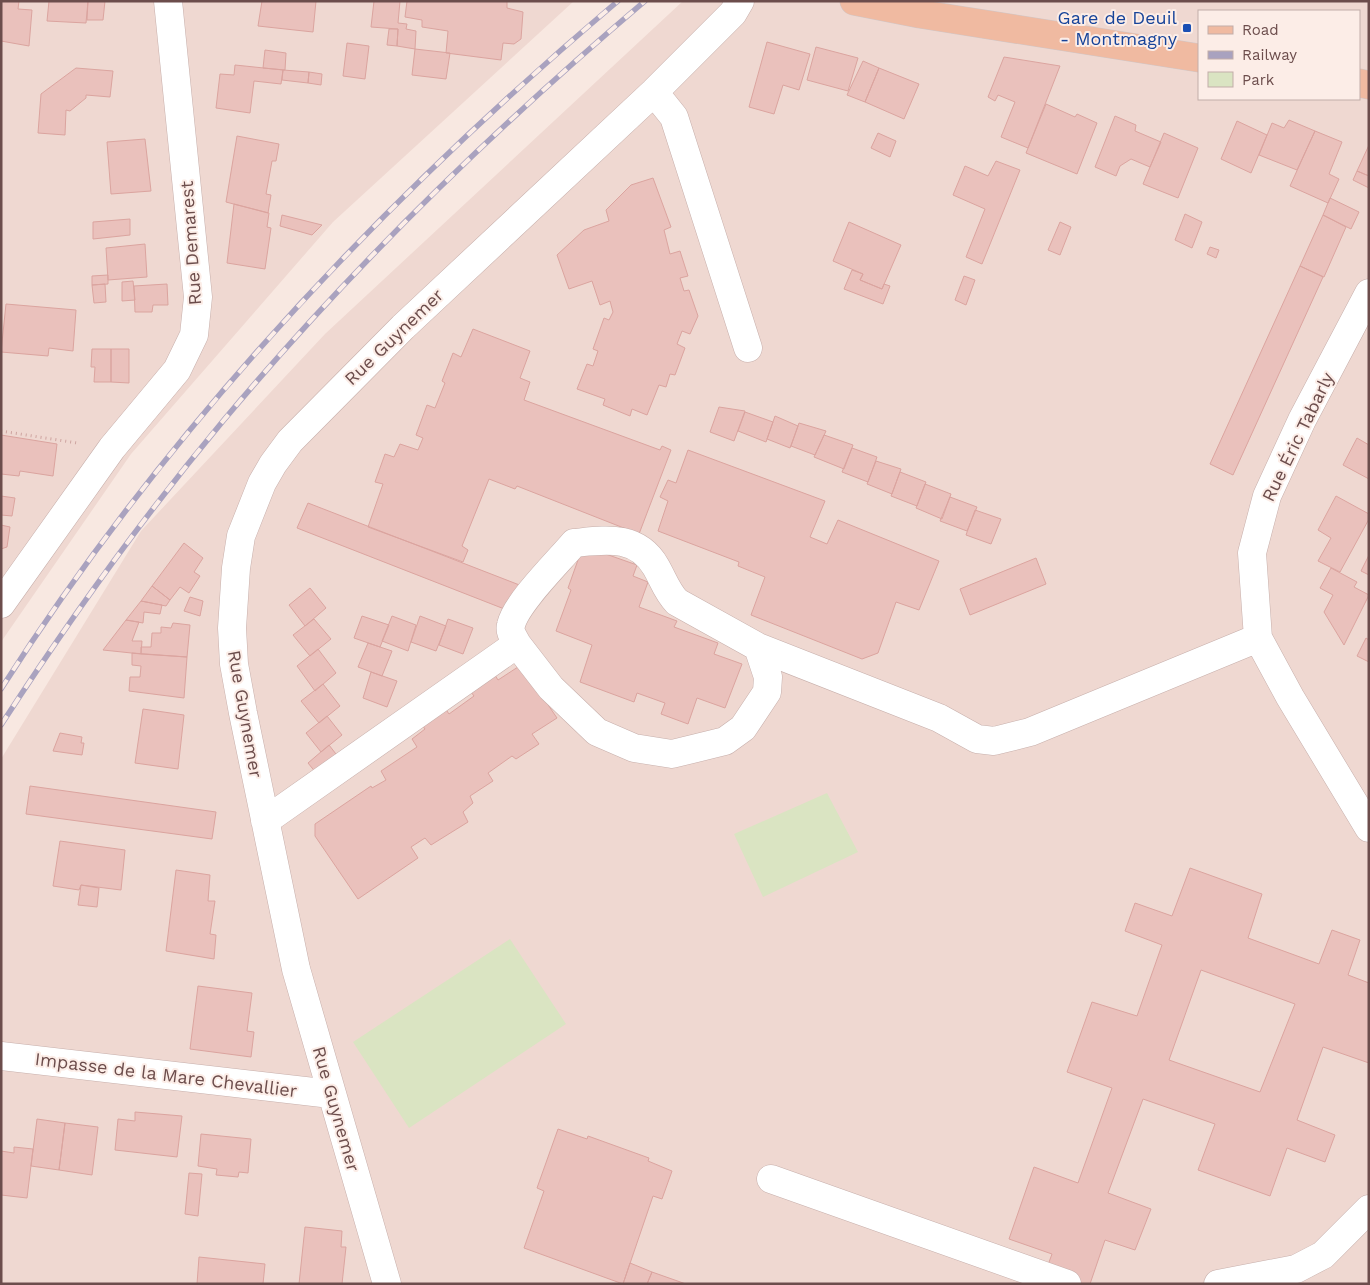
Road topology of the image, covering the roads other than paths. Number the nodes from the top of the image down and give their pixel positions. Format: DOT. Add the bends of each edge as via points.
graph roads {
  1 [pos="168,1"];
  2 [pos="740,1"];
  3 [pos="854,1"];
  4 [pos="1198,58"];
  5 [pos="654,92"];
  6 [pos="1369,293"];
  7 [pos="1363,324"];
  8 [pos="748,348"];
  9 [pos="1,604"];
  10 [pos="1258,638"];
  11 [pos="517,644"];
  12 [pos="758,647"];
  13 [pos="265,821"];
  14 [pos="1369,828"];
  15 [pos="1,1056"];
  16 [pos="331,1094"];
  17 [pos="771,1179"];
  18 [pos="1369,1209"];
  19 [pos="387,1284"];
  20 [pos="1067,1284"];
  21 [pos="1218,1284"];
  1 -- 9 [label="street, Rue Demarest" via="198,297 194,335 177,370 112,448"];
  2 -- 5 [label="street, Rue Guynemer"];
  3 -- 4 [label="main road"];
  5 -- 8 [label="street" via="674,117"];
  5 -- 13 [label="street, Rue Guynemer" via="319,409 290,441 266,477 250,508 242,536 236,568 232,628 234,664"];
  6 -- 7 [label="street, Rue Éric Tabarly"];
  7 -- 10 [label="street, Rue Éric Tabarly" via="1302,420 1267,496 1252,553"];
  10 -- 12 [label="street" via="1030,732 994,742 977,739 939,718"];
  10 -- 14 [label="street, Rue Éric Tabarly"];
  11 -- 12 [label="street" via="511,625 525,599 574,543 613,539 633,543 653,562 668,592 678,602"];
  11 -- 12 [label="street" via="551,688 597,732 634,748 672,754 725,742 743,728 767,692 768,677"];
  11 -- 13 [label="street"];
  13 -- 16 [label="street, Rue Guynemer" via="296,969"];
  15 -- 16 [label="street, Impasse de la Mare Chevallier"];
  16 -- 19 [label="street, Rue Guynemer"];
  17 -- 20 [label="street"];
  18 -- 21 [label="street" via="1323,1255 1296,1269"];
}
